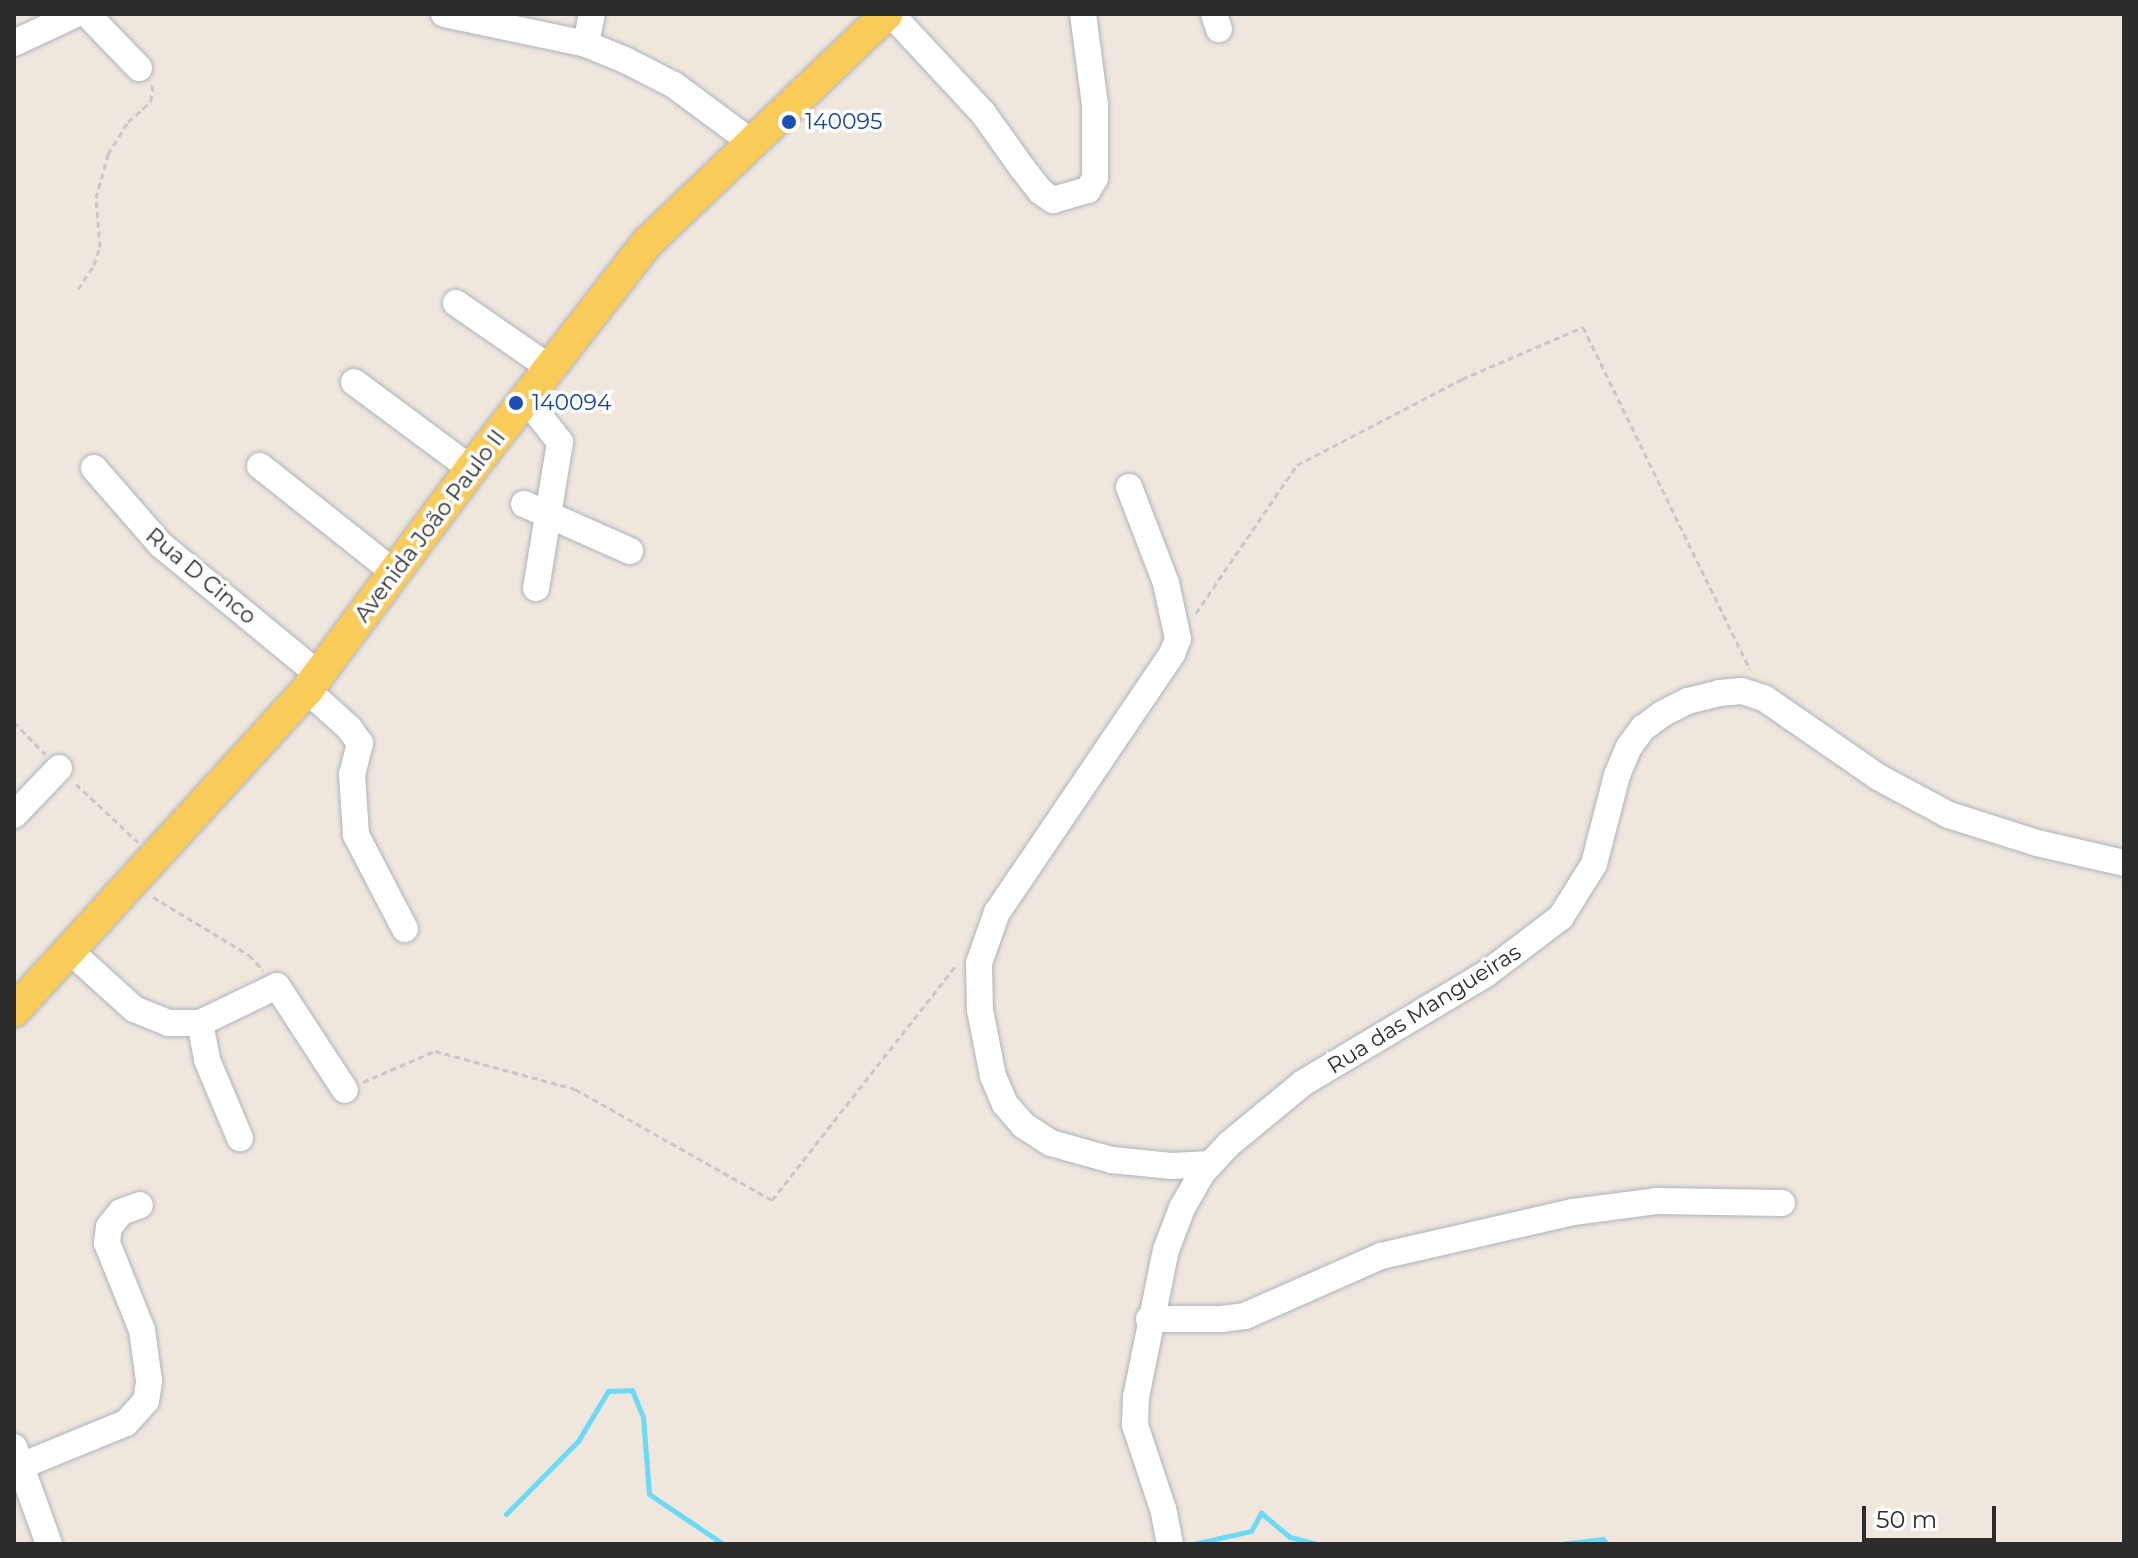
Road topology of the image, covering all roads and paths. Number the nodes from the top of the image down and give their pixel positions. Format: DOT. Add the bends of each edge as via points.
graph roads {
  1 [pos="76,14"];
  2 [pos="87,14"];
  3 [pos="444,14"];
  4 [pos="592,14"];
  5 [pos="889,14"];
  6 [pos="1083,14"];
  7 [pos="14,43"];
  8 [pos="586,44"];
  9 [pos="139,68"];
  10 [pos="751,142"];
  11 [pos="78,289"];
  12 [pos="456,303"];
  13 [pos="550,368"];
  14 [pos="354,382"];
  15 [pos="526,399"];
  16 [pos="260,466"];
  17 [pos="94,468"];
  18 [pos="471,469"];
  19 [pos="1129,487"];
  20 [pos="536,509"];
  21 [pos="630,551"];
  22 [pos="395,573"];
  23 [pos="536,588"];
  24 [pos="1178,639"];
  25 [pos="313,682"];
  26 [pos="1764,698"];
  27 [pos="14,722"];
  28 [pos="59,768"];
  29 [pos="14,815"];
  30 [pos="154,857"];
  31 [pos="2124,863"];
  32 [pos="129,883"];
  33 [pos="405,929"];
  34 [pos="69,950"];
  35 [pos="958,962"];
  36 [pos="277,986"];
  37 [pos="14,1011"];
  38 [pos="200,1023"];
  39 [pos="345,1090"];
  40 [pos="240,1138"];
  41 [pos="1210,1164"];
  42 [pos="1782,1203"];
  43 [pos="140,1205"];
  44 [pos="1149,1319"];
  45 [pos="16,1453"];
  46 [pos="49,1544"];
  47 [pos="1170,1544"];
  1 -- 7 [label="street"];
  2 -- 9 [label="street"];
  3 -- 8 [label="street"];
  4 -- 8 [label="street"];
  5 -- 6 [label="street" via="983,113 1053,200 1088,190 1095,178 1095,105"];
  5 -- 10 [label="main road, Avenida João Paulo II"];
  8 -- 10 [label="street" via="674,85"];
  9 -- 11 [label="path" via="155,92 108,154 96,198 100,247"];
  10 -- 13 [label="main road, Avenida João Paulo II" via="648,242"];
  12 -- 13 [label="street"];
  13 -- 15 [label="main road, Avenida João Paulo II"];
  14 -- 18 [label="street"];
  15 -- 18 [label="main road, Avenida João Paulo II"];
  15 -- 20 [label="street" via="560,442"];
  16 -- 22 [label="street"];
  17 -- 25 [label="street, Rua D Cinco" via="161,545"];
  18 -- 22 [label="main road, Avenida João Paulo II"];
  19 -- 24 [label="street" via="1166,583"];
  20 -- 21 [label="street"];
  20 -- 23 [label="street"];
  22 -- 25 [label="main road, Avenida João Paulo II"];
  24 -- 26 [label="path" via="1297,465 1462,379 1583,327"];
  24 -- 41 [label="street" via="997,912 979,963 980,1010 993,1076 1005,1104 1023,1125 1051,1143 1112,1160"];
  25 -- 30 [label="main road, Avenida João Paulo II"];
  25 -- 33 [label="street, Rua D Cinco" via="360,743 352,774 356,835"];
  26 -- 31 [label="street, Rua das Mangueiras" via="1878,777 1949,815"];
  26 -- 41 [label="street, Rua das Mangueiras" via="1742,691 1719,693 1688,701 1643,728 1617,775 1594,864 1561,917 1486,974 1303,1083"];
  27 -- 28 [label="path"];
  28 -- 29 [label="street"];
  28 -- 30 [label="path"];
  30 -- 32 [label="main road, Avenida João Paulo II"];
  32 -- 34 [label="main road, Avenida João Paulo II"];
  32 -- 36 [label="path" via="249,955"];
  34 -- 37 [label="main road, Avenida João Paulo II"];
  34 -- 38 [label="street" via="143,1014 168,1023"];
  35 -- 39 [label="path" via="772,1200 575,1089 435,1051"];
  36 -- 38 [label="street"];
  36 -- 39 [label="street"];
  38 -- 40 [label="street" via="207,1060"];
  41 -- 44 [label="street, Rua das Mangueiras" via="1182,1208"];
  42 -- 44 [label="street" via="1656,1201 1573,1212 1381,1256 1245,1316"];
  43 -- 45 [label="street" via="121,1212 109,1227 107,1243 142,1330 149,1381 146,1401 126,1423"];
  44 -- 47 [label="street, Rua das Mangueiras" via="1135,1425"];
  45 -- 46 [label="street"];
}
